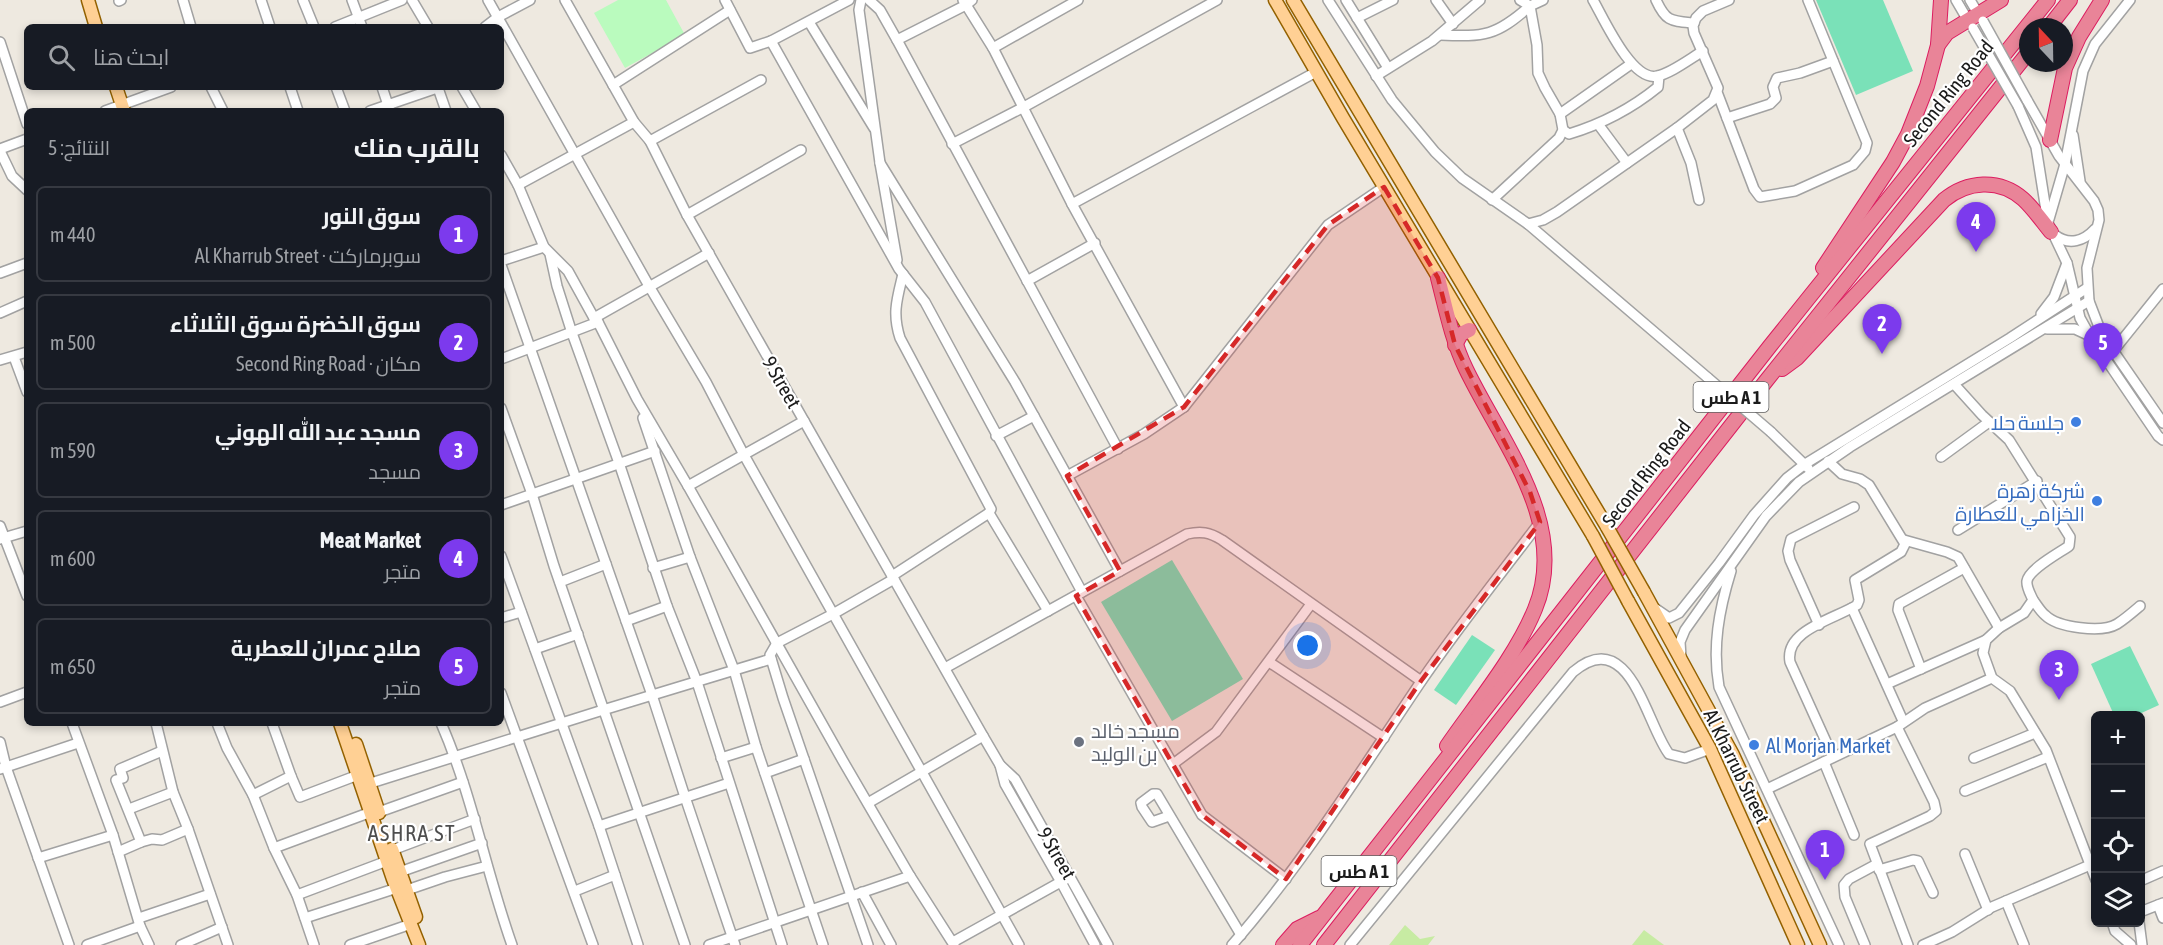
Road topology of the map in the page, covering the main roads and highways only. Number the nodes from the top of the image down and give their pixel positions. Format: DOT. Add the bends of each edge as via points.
graph roads {
  1 [pos="88,0"];
  2 [pos="96,0"];
  3 [pos="1275,0"];
  4 [pos="1293,0"];
  5 [pos="1941,0"];
  6 [pos="2001,0"];
  7 [pos="2048,0"];
  8 [pos="2070,0"];
  9 [pos="2103,0"];
  10 [pos="2056,18"];
  11 [pos="95,24"];
  12 [pos="102,24"];
  13 [pos="1938,45"];
  14 [pos="2019,64"];
  15 [pos="118,90"];
  16 [pos="124,90"];
  17 [pos="127,107"];
  18 [pos="1358,110"];
  19 [pos="1343,118"];
  20 [pos="2051,141"];
  21 [pos="2049,227"];
  22 [pos="1438,278"];
  23 [pos="1469,330"];
  24 [pos="1455,345"];
  25 [pos="1770,346"];
  26 [pos="1766,381"];
  27 [pos="341,726"];
  28 [pos="349,726"];
  29 [pos="1417,797"];
  30 [pos="375,812"];
  31 [pos="402,889"];
  32 [pos="1323,916"];
  33 [pos="419,945"];
  34 [pos="426,945"];
  35 [pos="1283,945"];
  36 [pos="1300,945"];
  37 [pos="1324,945"];
  38 [pos="1798,945"];
  39 [pos="1820,945"];
  1 -- 11 [label="main road"];
  2 -- 12 [label="main road"];
  3 -- 19 [label="main road, Al Kharrub Street"];
  4 -- 18 [label="main road, Al Kharrub Street"];
  5 -- 13 [label="highway"];
  6 -- 13 [label="highway" via="1975,21 1947,33"];
  7 -- 25 [label="highway, Second Ring Road / طس A 1"];
  8 -- 10 [label="highway"];
  9 -- 20 [label="highway" via="2065,68"];
  13 -- 25 [label="highway" via="1918,110 1893,162"];
  14 -- 26 [label="highway, Second Ring Road / طس A 1"];
  15 -- 17 [label="main road"];
  16 -- 17 [label="main road"];
  18 -- 19 [label="main road"];
  18 -- 39 [label="main road, Al Kharrub Street, bridge" via="1681,657 1756,802"];
  19 -- 22 [label="main road, Al Kharrub Street"];
  21 -- 26 [label="highway" via="2012,190 1988,184 1960,189 1944,200 1797,358"];
  22 -- 23 [label="main road, Al Kharrub Street"];
  22 -- 24 [label="highway"];
  23 -- 24 [label="highway" via="1461,334"];
  23 -- 38 [label="main road, Al Kharrub Street, bridge" via="1593,536 1710,749"];
  24 -- 29 [label="highway" via="1530,492 1540,522 1545,568 1535,609 1520,641 1446,747"];
  25 -- 29 [label="highway, Second Ring Road / طس A 1"];
  26 -- 37 [label="highway, Second Ring Road / طس A 1"];
  27 -- 30 [label="main road"];
  28 -- 30 [label="main road" via="370,783"];
  29 -- 32 [label="highway, Second Ring Road / طس A 1"];
  30 -- 31 [label="main road"];
  31 -- 33 [label="main road"];
  31 -- 34 [label="main road"];
  32 -- 35 [label="highway" via="1298,929"];
  32 -- 36 [label="highway, Second Ring Road / طس A 1"];
}
